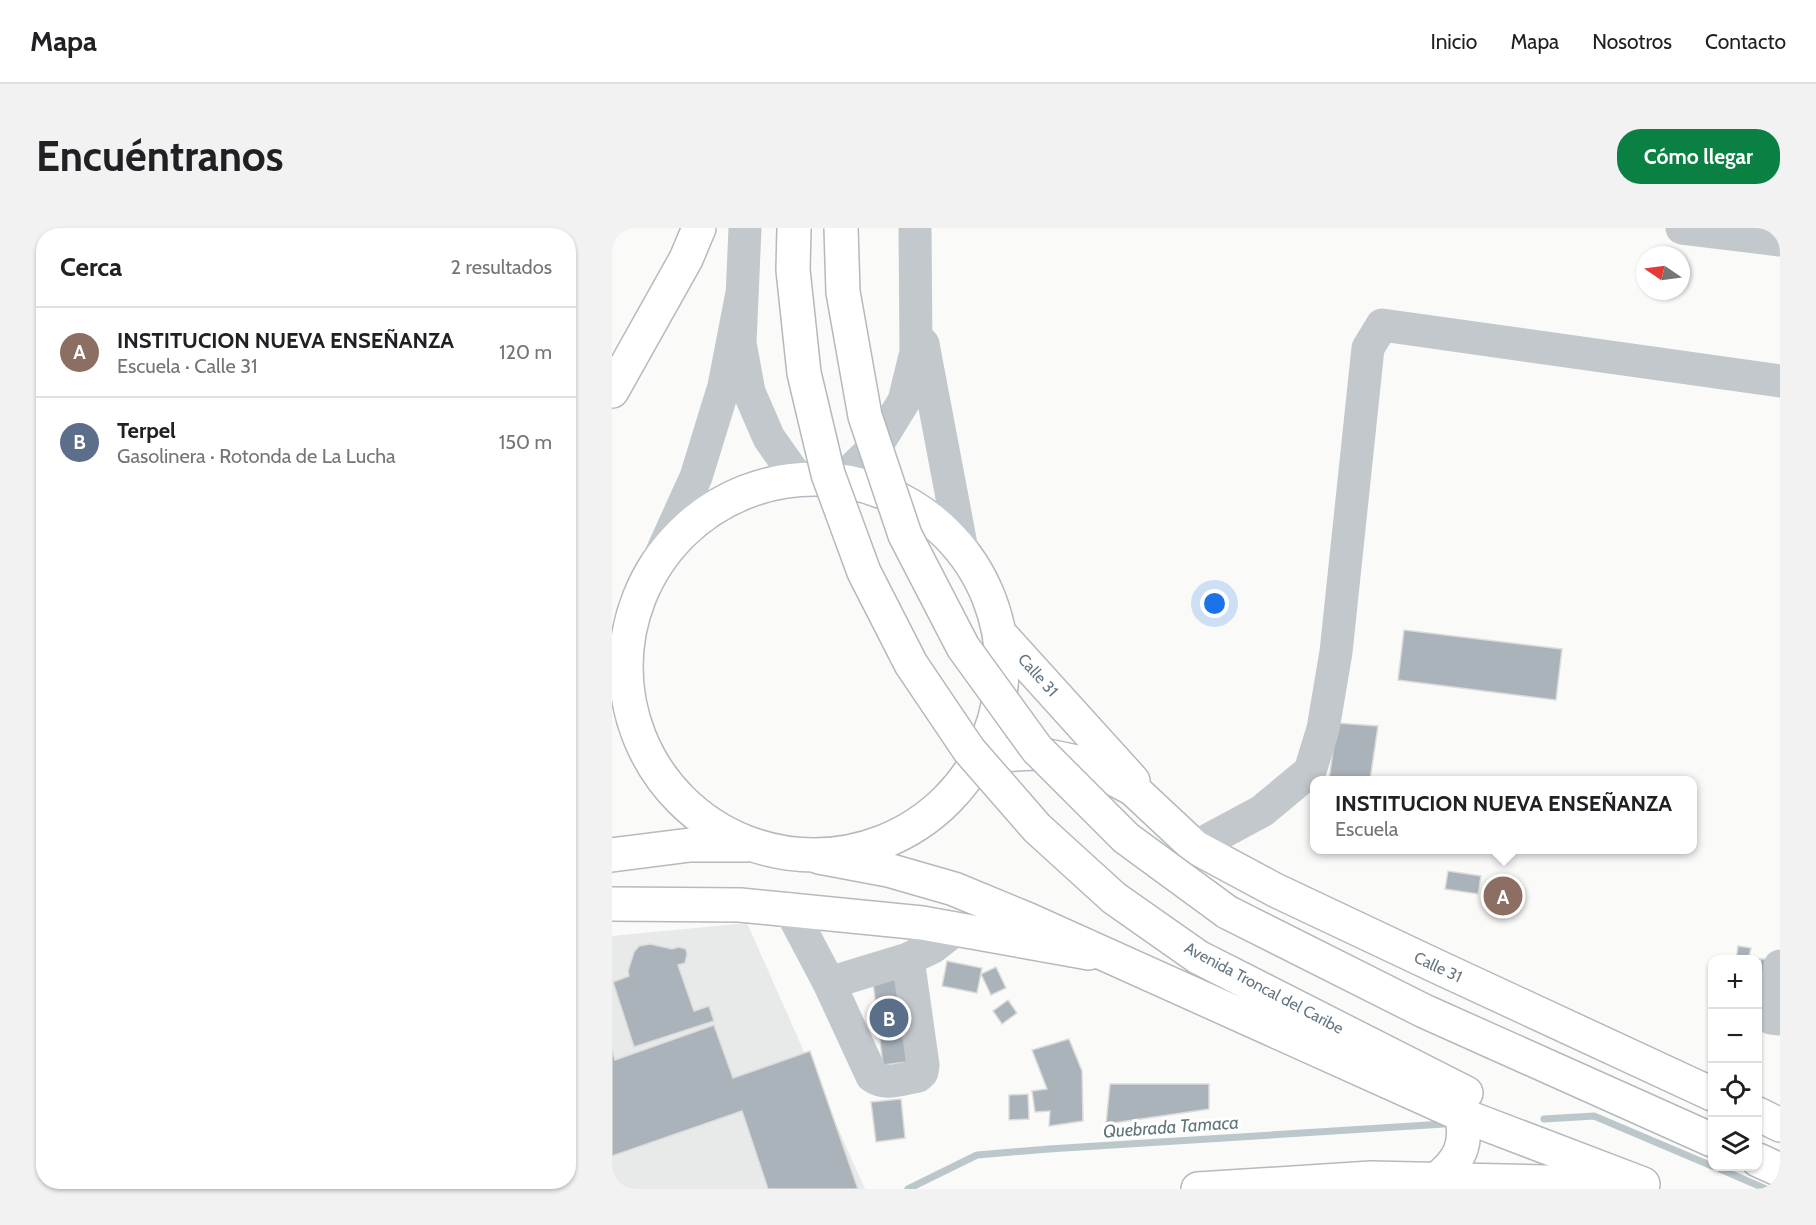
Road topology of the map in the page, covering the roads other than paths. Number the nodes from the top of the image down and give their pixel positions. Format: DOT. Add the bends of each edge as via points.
graph roads {
  1 [pos="699,228"];
  2 [pos="745,228"];
  3 [pos="794,228"];
  4 [pos="842,228"];
  5 [pos="915,228"];
  6 [pos="1682,228"];
  7 [pos="1732,231"];
  8 [pos="1780,240"];
  9 [pos="682,243"];
  10 [pos="742,293"];
  11 [pos="915,301"];
  12 [pos="1780,381"];
  13 [pos="612,391"];
  14 [pos="798,479"];
  15 [pos="841,480"];
  16 [pos="962,550"];
  17 [pos="657,563"];
  18 [pos="623,622"];
  19 [pos="999,633"];
  20 [pos="981,756"];
  21 [pos="1184,836"];
  22 [pos="748,845"];
  23 [pos="612,855"];
  24 [pos="819,857"];
  25 [pos="612,904"];
  26 [pos="789,909"];
  27 [pos="956,929"];
  28 [pos="1109,957"];
  29 [pos="908,959"];
  30 [pos="1780,966"];
  31 [pos="829,982"];
  32 [pos="1775,1019"];
  33 [pos="1708,1092"];
  34 [pos="1462,1114"];
  35 [pos="1762,1116"];
  36 [pos="1780,1125"];
  37 [pos="1708,1138"];
  38 [pos="1762,1162"];
  39 [pos="1780,1170"];
  40 [pos="1437,1179"];
  41 [pos="1365,1184"];
  42 [pos="1649,1186"];
  43 [pos="1198,1189"];
  1 -- 9 [label="main road"];
  2 -- 10 [label="street"];
  3 -- 42 [label="main road, Avenida Troncal del Caribe, bridge" via="793,270 804,374 828,474 864,572 911,664 969,750 1036,828 1114,898 1198,957"];
  4 -- 37 [label="main road, bridge" via="843,292 865,416 905,536 963,647 1037,749 1126,838 1227,912 1424,1011"];
  5 -- 11 [label="street"];
  6 -- 7 [label="street"];
  7 -- 8 [label="street"];
  9 -- 13 [label="main road"];
  10 -- 14 [label="street" via="740,343 749,392 769,438"];
  10 -- 17 [label="street" via="724,386 696,477"];
  11 -- 15 [label="street" via="916,352 904,401 878,445"];
  11 -- 16 [label="street"];
  12 -- 21 [label="street" via="1382,325 1368,348 1336,652 1323,729 1310,771 1262,810"];
  14 -- 15 [label="main road"];
  14 -- 17 [label="main road" via="743,492 695,521"];
  15 -- 16 [label="main road" via="887,492 928,516"];
  16 -- 19 [label="main road" via="992,603"];
  17 -- 18 [label="main road"];
  18 -- 22 [label="main road" via="630,706 645,751 671,791 706,823"];
  19 -- 20 [label="main road" via="1000,696"];
  19 -- 21 [label="main road, Calle 31"];
  20 -- 21 [label="main road, Calle 31" via="1034,753 1086,764 1133,789"];
  20 -- 24 [label="main road" via="943,806 891,840"];
  21 -- 33 [label="main road, Calle 31" via="1275,890"];
  22 -- 23 [label="main road" via="690,845"];
  22 -- 24 [label="main road" via="789,855"];
  24 -- 28 [label="main road" via="888,870 954,889"];
  25 -- 26 [label="main road" via="740,904"];
  26 -- 27 [label="main road"];
  26 -- 31 [label="street"];
  27 -- 28 [label="main road"];
  27 -- 29 [label="street" via="933,947"];
  28 -- 34 [label="main road"];
  29 -- 31 [label="street"];
  29 -- 31 [label="street" via="923,1065 918,1076 887,1082 872,1076"];
  30 -- 32 [label="street"];
  34 -- 40 [label="main road" via="1465,1129 1458,1158"];
  34 -- 42 [label="main road"];
  35 -- 36 [label="main road"];
  38 -- 39 [label="main road"];
  40 -- 41 [label="main road"];
  40 -- 42 [label="main road"];
  41 -- 43 [label="main road"];
}
